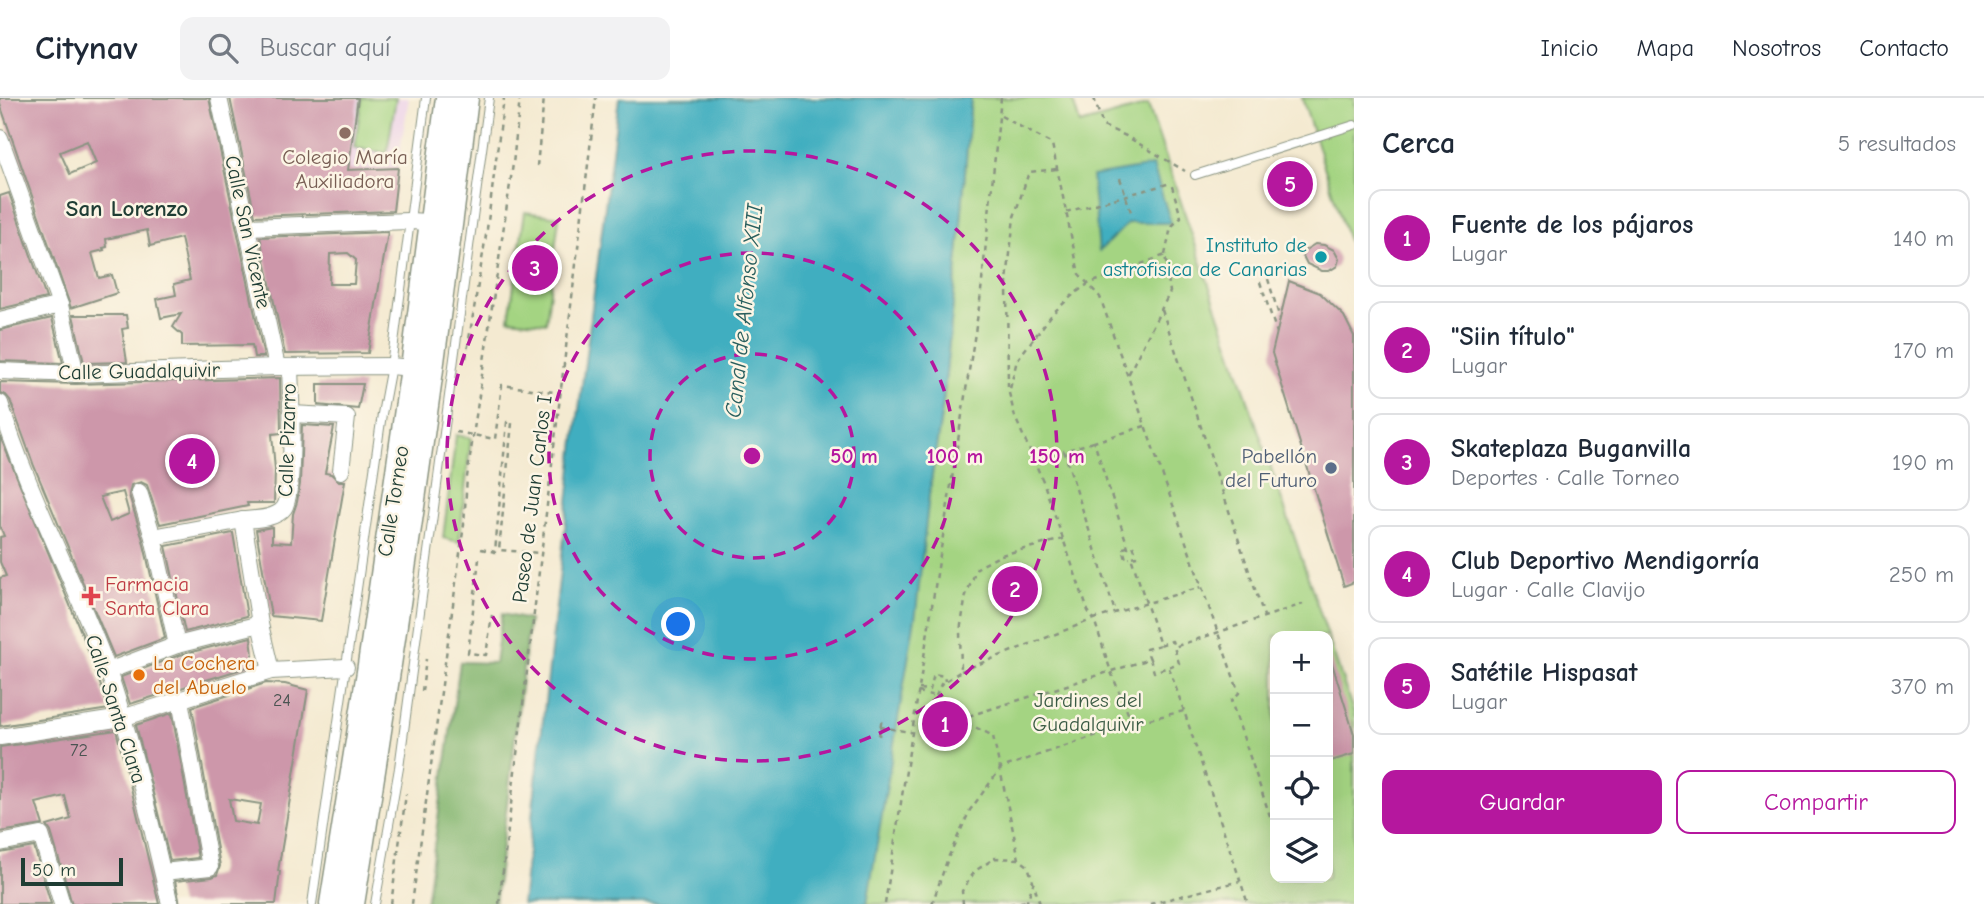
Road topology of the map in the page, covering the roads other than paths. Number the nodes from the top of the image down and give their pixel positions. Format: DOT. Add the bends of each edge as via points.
graph roads {
  1 [pos="219,98"];
  2 [pos="426,98"];
  3 [pos="448,98"];
  4 [pos="466,98"];
  5 [pos="489,98"];
  6 [pos="1354,125"];
  7 [pos="0,138"];
  8 [pos="1195,175"];
  9 [pos="419,222"];
  10 [pos="248,227"];
  11 [pos="60,305"];
  12 [pos="0,320"];
  13 [pos="284,367"];
  14 [pos="421,370"];
  15 [pos="0,371"];
  16 [pos="76,374"];
  17 [pos="0,403"];
  18 [pos="292,414"];
  19 [pos="341,471"];
  20 [pos="139,492"];
  21 [pos="243,520"];
  22 [pos="153,537"];
  23 [pos="260,624"];
  24 [pos="177,645"];
  25 [pos="346,667"];
  26 [pos="108,671"];
  27 [pos="271,671"];
  28 [pos="180,700"];
  29 [pos="122,718"];
  30 [pos="0,737"];
  31 [pos="0,843"];
  32 [pos="163,872"];
  33 [pos="62,904"];
  34 [pos="170,904"];
  35 [pos="312,904"];
  36 [pos="332,904"];
  37 [pos="352,904"];
  38 [pos="375,904"];
  1 -- 10 [label="street, Calle San Vicente"];
  2 -- 9 [label="lane"];
  3 -- 9 [label="main road, Calle Torneo"];
  4 -- 14 [label="main road, Calle Torneo"];
  5 -- 14 [label="lane"];
  6 -- 8 [label="lane"];
  7 -- 11 [label="street"];
  9 -- 10 [label="street"];
  9 -- 14 [label="main road, Calle Torneo"];
  10 -- 13 [label="street, Calle San Vicente"];
  11 -- 12 [label="street"];
  11 -- 16 [label="street"];
  13 -- 14 [label="street, Calle Guadalquivir"];
  13 -- 16 [label="street, Calle Guadalquivir"];
  13 -- 18 [label="street, Calle Pizarro"];
  14 -- 25 [label="lane" via="382,414"];
  14 -- 36 [label="main road, Calle Torneo"];
  14 -- 37 [label="main road, Calle Torneo" via="426,416"];
  14 -- 38 [label="lane" via="399,768"];
  15 -- 16 [label="street, Calle Guadalquivir"];
  17 -- 26 [label="street, Calle Santa Clara"];
  18 -- 19 [label="street" via="347,418"];
  18 -- 21 [label="street, Calle Pizarro" via="287,503 281,512"];
  20 -- 22 [label="street"];
  21 -- 22 [label="street"];
  21 -- 23 [label="street"];
  22 -- 24 [label="street"];
  23 -- 24 [label="street"];
  23 -- 27 [label="street"];
  24 -- 26 [label="street"];
  25 -- 27 [label="street"];
  25 -- 35 [label="lane"];
  26 -- 29 [label="street, Calle Santa Clara"];
  27 -- 28 [label="street"];
  28 -- 29 [label="street"];
  28 -- 32 [label="street" via="210,867"];
  29 -- 30 [label="street"];
  29 -- 32 [label="street, Calle Santa Clara"];
  31 -- 33 [label="street" via="41,835"];
  32 -- 34 [label="street, Calle Santa Clara"];
}
